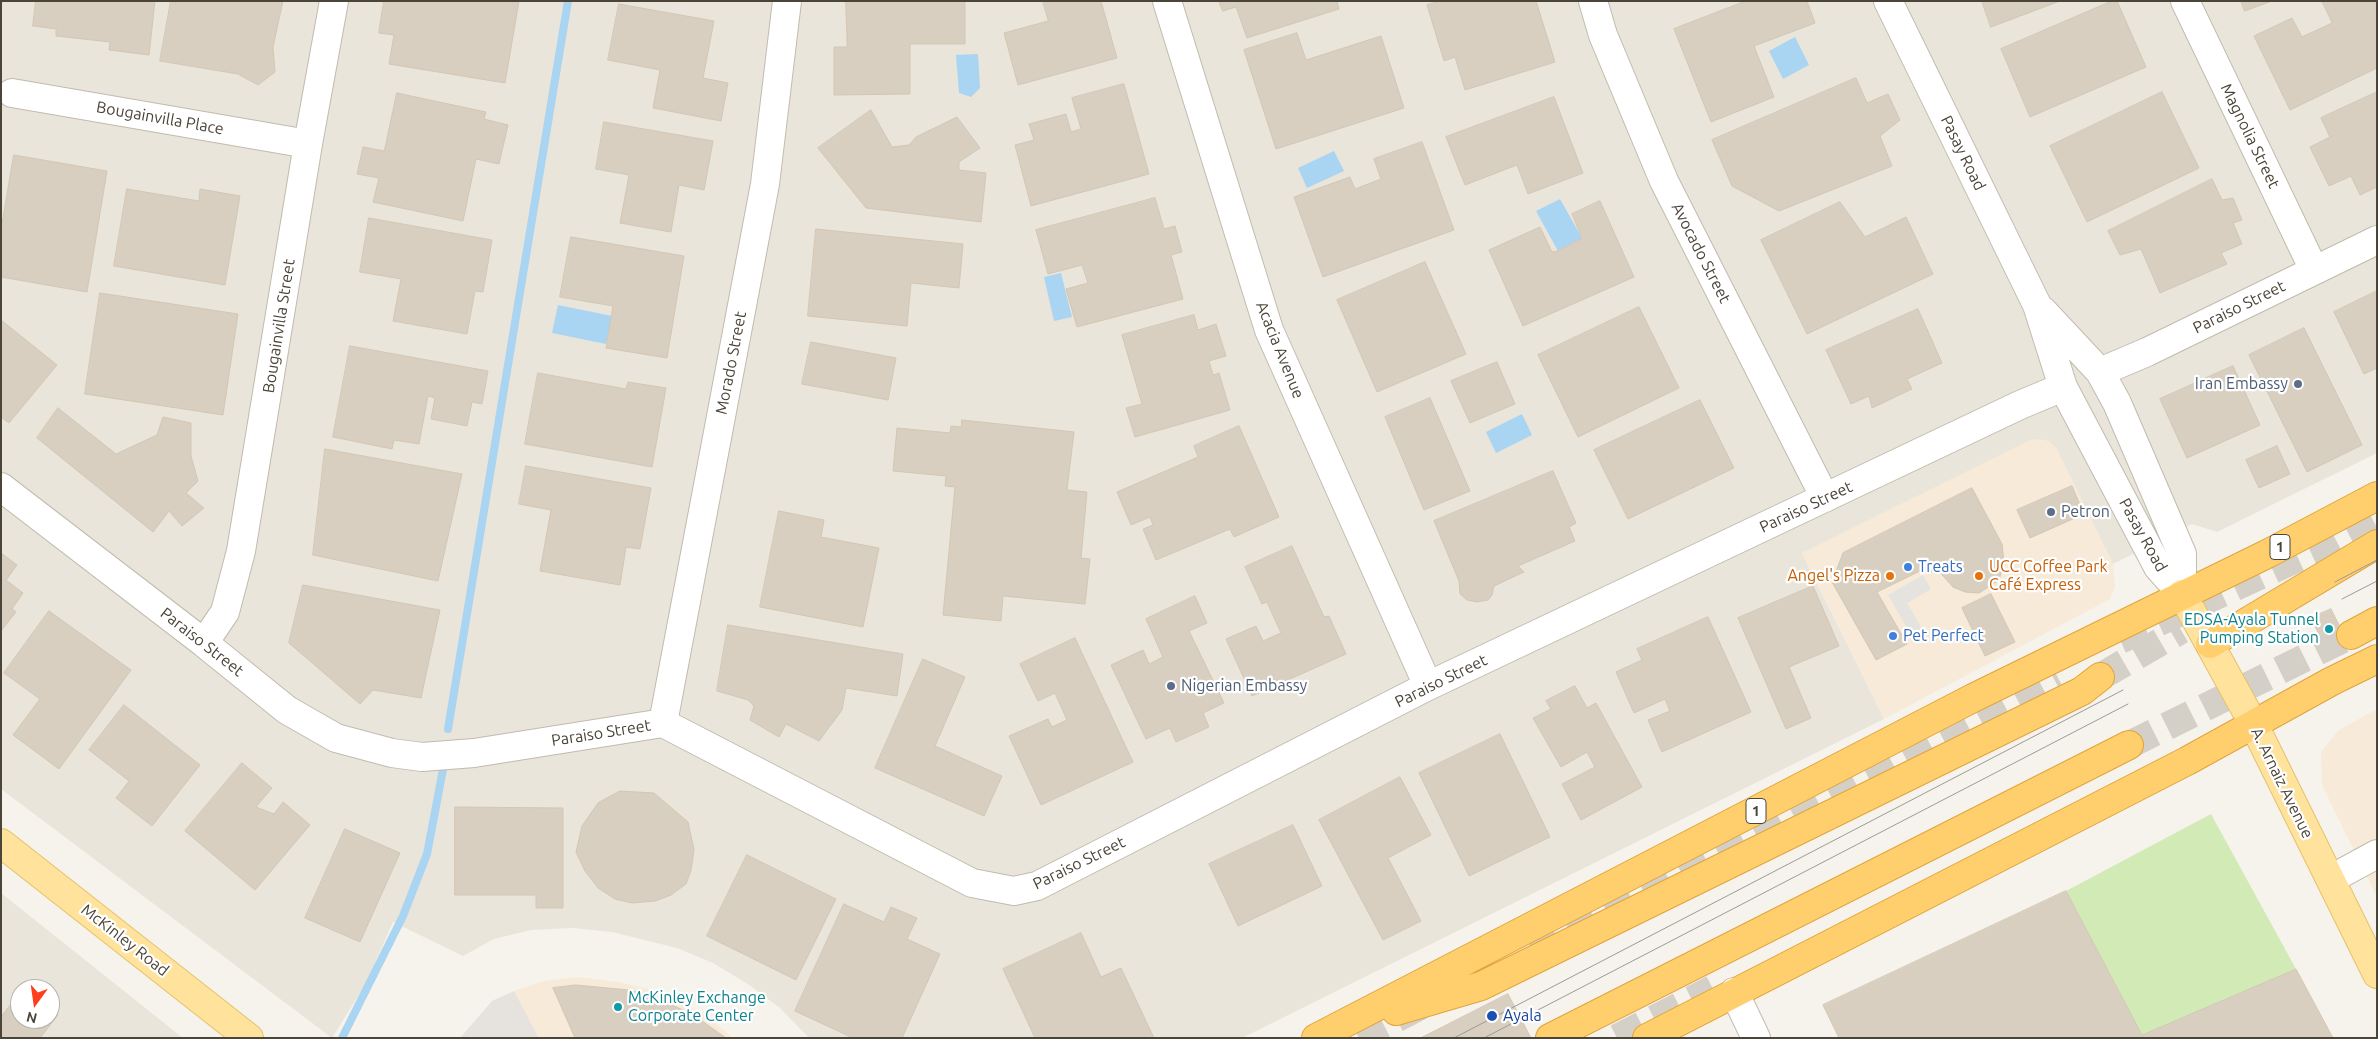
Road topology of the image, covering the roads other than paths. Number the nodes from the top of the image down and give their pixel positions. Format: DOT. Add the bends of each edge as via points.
graph roads {
  1 [pos="334,1"];
  2 [pos="787,1"];
  3 [pos="1167,1"];
  4 [pos="1594,1"];
  5 [pos="1888,1"];
  6 [pos="2186,1"];
  7 [pos="12,93"];
  8 [pos="308,144"];
  9 [pos="2377,240"];
  10 [pos="2314,270"];
  11 [pos="2037,305"];
  12 [pos="2100,372"];
  13 [pos="2063,387"];
  14 [pos="1,487"];
  15 [pos="2377,496"];
  16 [pos="1824,498"];
  17 [pos="2377,544"];
  18 [pos="2182,594"];
  19 [pos="2377,622"];
  20 [pos="2351,635"];
  21 [pos="204,643"];
  22 [pos="2210,644"];
  23 [pos="2377,659"];
  24 [pos="2100,677"];
  25 [pos="1428,686"];
  26 [pos="663,722"];
  27 [pos="2254,725"];
  28 [pos="2129,745"];
  29 [pos="1,843"];
  30 [pos="2377,854"];
  31 [pos="2331,879"];
  32 [pos="2377,974"];
  33 [pos="1734,992"];
  34 [pos="1323,1034"];
  35 [pos="249,1038"];
  36 [pos="1550,1038"];
  37 [pos="1647,1038"];
  38 [pos="1756,1038"];
  1 -- 8 [label="street, Bougainvilla Street"];
  2 -- 26 [label="street, Morado Street" via="764,184"];
  3 -- 25 [label="street, Acacia Avenue" via="1269,330"];
  4 -- 16 [label="street, Avocado Street" via="1604,35 1664,181"];
  5 -- 11 [label="street, Pasay Road"];
  6 -- 10 [label="street, Magnolia Street"];
  7 -- 8 [label="street, Bougainvilla Place"];
  8 -- 21 [label="street, Bougainvilla Street" via="241,551 225,612"];
  9 -- 10 [label="street, Paraiso Street"];
  10 -- 12 [label="street, Paraiso Street"];
  11 -- 12 [label="street, Pasay Road"];
  11 -- 13 [label="street, Pasay Road"];
  12 -- 18 [label="street, Pasay Road" via="2117,403 2182,554"];
  13 -- 16 [label="street, Paraiso Street"];
  13 -- 18 [label="street, Pasay Road" via="2158,567"];
  14 -- 21 [label="street, Paraiso Street"];
  15 -- 18 [label="highway, 1"];
  16 -- 25 [label="street, Paraiso Street"];
  17 -- 22 [label="highway"];
  18 -- 22 [label="main road, A. Arnaiz Avenue"];
  18 -- 34 [label="highway, 1" via="1973,698"];
  19 -- 20 [label="highway"];
  21 -- 26 [label="street, Paraiso Street" via="295,714 336,738 392,753 422,757 474,753"];
  22 -- 27 [label="main road, A. Arnaiz Avenue"];
  23 -- 27 [label="highway"];
  24 -- 34 [label="highway" via="2082,691 1482,986"];
  25 -- 26 [label="street, Paraiso Street" via="1036,886 1014,891 972,884"];
  27 -- 31 [label="main road, A. Arnaiz Avenue"];
  27 -- 33 [label="highway"];
  28 -- 36 [label="highway"];
  29 -- 35 [label="main road, McKinley Road"];
  30 -- 31 [label="street"];
  31 -- 32 [label="main road, A. Arnaiz Avenue"];
  33 -- 37 [label="highway"];
  33 -- 38 [label="street"];
}
